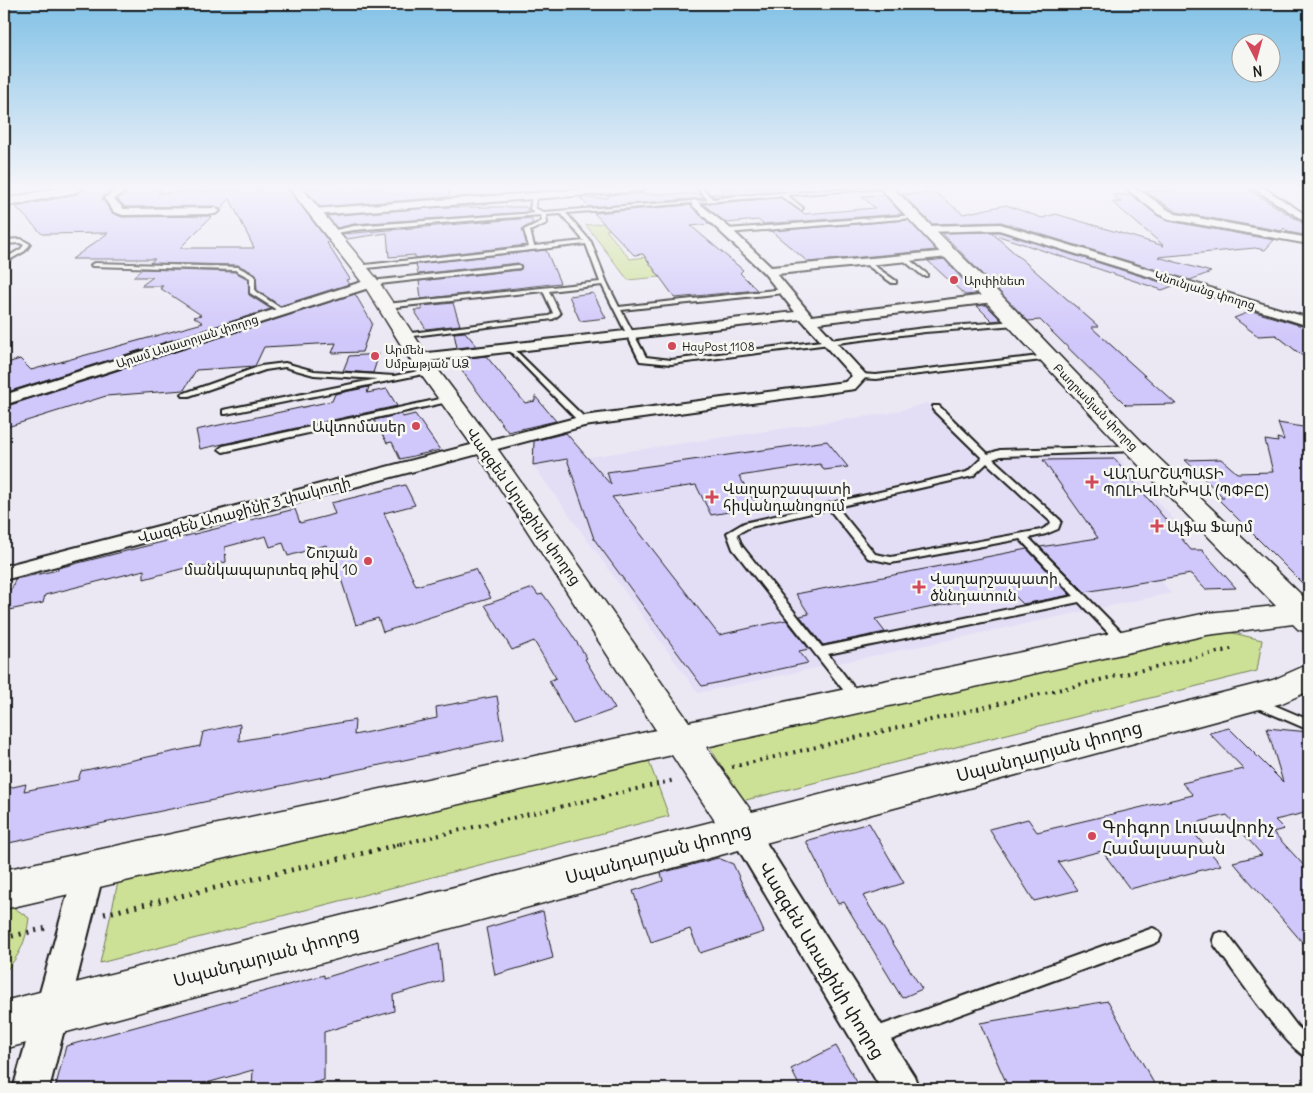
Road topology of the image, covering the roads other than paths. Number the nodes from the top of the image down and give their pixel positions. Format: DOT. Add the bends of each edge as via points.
graph roads {
  1 [pos="336,239"];
  2 [pos="529,239"];
  3 [pos="585,239"];
  4 [pos="735,239"];
  5 [pos="934,239"];
  6 [pos="1039,239"];
  7 [pos="4,242"];
  8 [pos="588,242"];
  9 [pos="532,248"];
  10 [pos="949,254"];
  11 [pos="904,258"];
  12 [pos="4,261"];
  13 [pos="866,262"];
  14 [pos="94,265"];
  15 [pos="518,266"];
  16 [pos="768,271"];
  17 [pos="365,275"];
  18 [pos="925,275"];
  19 [pos="894,282"];
  20 [pos="604,283"];
  21 [pos="545,290"];
  22 [pos="784,291"];
  23 [pos="994,298"];
  24 [pos="386,306"];
  25 [pos="617,309"];
  26 [pos="282,311"];
  27 [pos="805,317"];
  28 [pos="1309,322"];
  29 [pos="1016,323"];
  30 [pos="405,335"];
  31 [pos="629,335"];
  32 [pos="828,343"];
  33 [pos="511,348"];
  34 [pos="1048,357"];
  35 [pos="424,365"];
  36 [pos="860,376"];
  37 [pos="394,378"];
  38 [pos="186,394"];
  39 [pos="449,399"];
  40 [pos="4,400"];
  41 [pos="936,408"];
  42 [pos="226,412"];
  43 [pos="582,421"];
  44 [pos="484,446"];
  45 [pos="1135,448"];
  46 [pos="223,449"];
  47 [pos="987,458"];
  48 [pos="832,506"];
  49 [pos="1022,536"];
  50 [pos="4,573"];
  51 [pos="1082,598"];
  52 [pos="1307,616"];
  53 [pos="1124,642"];
  54 [pos="820,652"];
  55 [pos="1309,676"];
  56 [pos="857,699"];
  57 [pos="1248,699"];
  58 [pos="1309,725"];
  59 [pos="683,738"];
  60 [pos="743,831"];
  61 [pos="89,871"];
  62 [pos="4,890"];
  63 [pos="1153,936"];
  64 [pos="1221,940"];
  65 [pos="52,1012"];
  66 [pos="4,1024"];
  67 [pos="870,1038"];
  68 [pos="1309,1049"];
  69 [pos="31,1089"];
  70 [pos="901,1089"];
  1 -- 17 [label="main road, Վազգեն Արաջինի փողոց"];
  2 -- 9 [label="lane"];
  3 -- 8 [label="lane"];
  4 -- 16 [label="street"];
  5 -- 10 [label="main road, Բաղրամյան փողոց"];
  6 -- 28 [label="street, Կնունյանց փողոց"];
  7 -- 12 [label="lane" via="27,244"];
  8 -- 9 [label="lane"];
  8 -- 20 [label="lane"];
  9 -- 17 [label="lane"];
  10 -- 11 [label="street"];
  10 -- 23 [label="main road, Բաղրամյան փողոց"];
  11 -- 13 [label="street"];
  11 -- 18 [label="lane"];
  13 -- 16 [label="street"];
  13 -- 19 [label="lane"];
  14 -- 26 [label="lane" via="236,268 253,277 252,292"];
  15 -- 17 [label="lane"];
  16 -- 22 [label="street"];
  17 -- 24 [label="main road, Վազգեն Արաջինի փողոց"];
  17 -- 26 [label="street, Արամ Ասատրյան փողոց"];
  20 -- 21 [label="lane"];
  20 -- 25 [label="lane"];
  21 -- 24 [label="lane"];
  21 -- 30 [label="lane" via="556,314 551,318"];
  22 -- 25 [label="lane"];
  22 -- 27 [label="street"];
  23 -- 27 [label="street"];
  23 -- 29 [label="main road, Բաղրամյան փողոց"];
  24 -- 30 [label="main road, Վազգեն Արաջինի փողոց"];
  25 -- 31 [label="lane"];
  26 -- 40 [label="street, Արամ Ասատրյան փողոց"];
  27 -- 31 [label="street"];
  27 -- 32 [label="street"];
  29 -- 32 [label="lane" via="924,330"];
  29 -- 34 [label="main road, Բաղրամյան փողոց"];
  30 -- 35 [label="main road, Վազգեն Արաջինի փողոց"];
  31 -- 32 [label="lane" via="643,359 656,362"];
  31 -- 33 [label="street"];
  32 -- 36 [label="street"];
  33 -- 35 [label="street"];
  33 -- 43 [label="lane"];
  34 -- 36 [label="lane" via="876,377"];
  34 -- 45 [label="main road, Բաղրամյան փողոց"];
  35 -- 37 [label="lane"];
  35 -- 39 [label="main road, Վազգեն Արաջինի փողոց"];
  36 -- 43 [label="street, Վազգեն Առաջինի 3 փակուղի" via="850,386"];
  37 -- 38 [label="lane" via="314,374 292,366 275,366"];
  37 -- 42 [label="lane"];
  39 -- 44 [label="main road, Վազգեն Արաջինի փողոց"];
  39 -- 46 [label="lane"];
  41 -- 47 [label="lane"];
  43 -- 44 [label="street, Վազգեն Առաջինի 3 փակուղի"];
  44 -- 50 [label="street, Վազգեն Առաջինի 3 փակուղի"];
  44 -- 59 [label="main road, Վազգեն Արաջինի փողոց"];
  45 -- 47 [label="lane" via="1000,453"];
  45 -- 52 [label="main road, Բաղրամյան փողոց"];
  47 -- 48 [label="lane" via="970,474"];
  47 -- 49 [label="lane" via="1056,521 1055,527"];
  48 -- 49 [label="lane" via="872,556 891,560"];
  48 -- 54 [label="lane" via="747,525 732,533 737,547"];
  49 -- 51 [label="lane"];
  51 -- 53 [label="lane"];
  51 -- 54 [label="lane"];
  52 -- 53 [label="main road" via="1207,624"];
  53 -- 56 [label="main road"];
  54 -- 56 [label="lane"];
  55 -- 57 [label="main road, Սպանդարյան փողոց" via="1282,690"];
  56 -- 59 [label="main road"];
  57 -- 58 [label="lane"];
  57 -- 60 [label="main road, Սպանդարյան փողոց"];
  59 -- 60 [label="main road, Վազգեն Արաջինի փողոց"];
  59 -- 61 [label="main road"];
  60 -- 65 [label="main road, Սպանդարյան փողոց"];
  60 -- 67 [label="street, Վազգեն Առաջինի փողոց"];
  61 -- 62 [label="main road"];
  61 -- 65 [label="street"];
  63 -- 67 [label="lane"];
  64 -- 68 [label="lane" via="1291,1032"];
  65 -- 66 [label="main road, Սպանդարյան փողոց"];
  65 -- 69 [label="street"];
  67 -- 70 [label="street, Վազգեն Առաջինի փողոց"];
}
